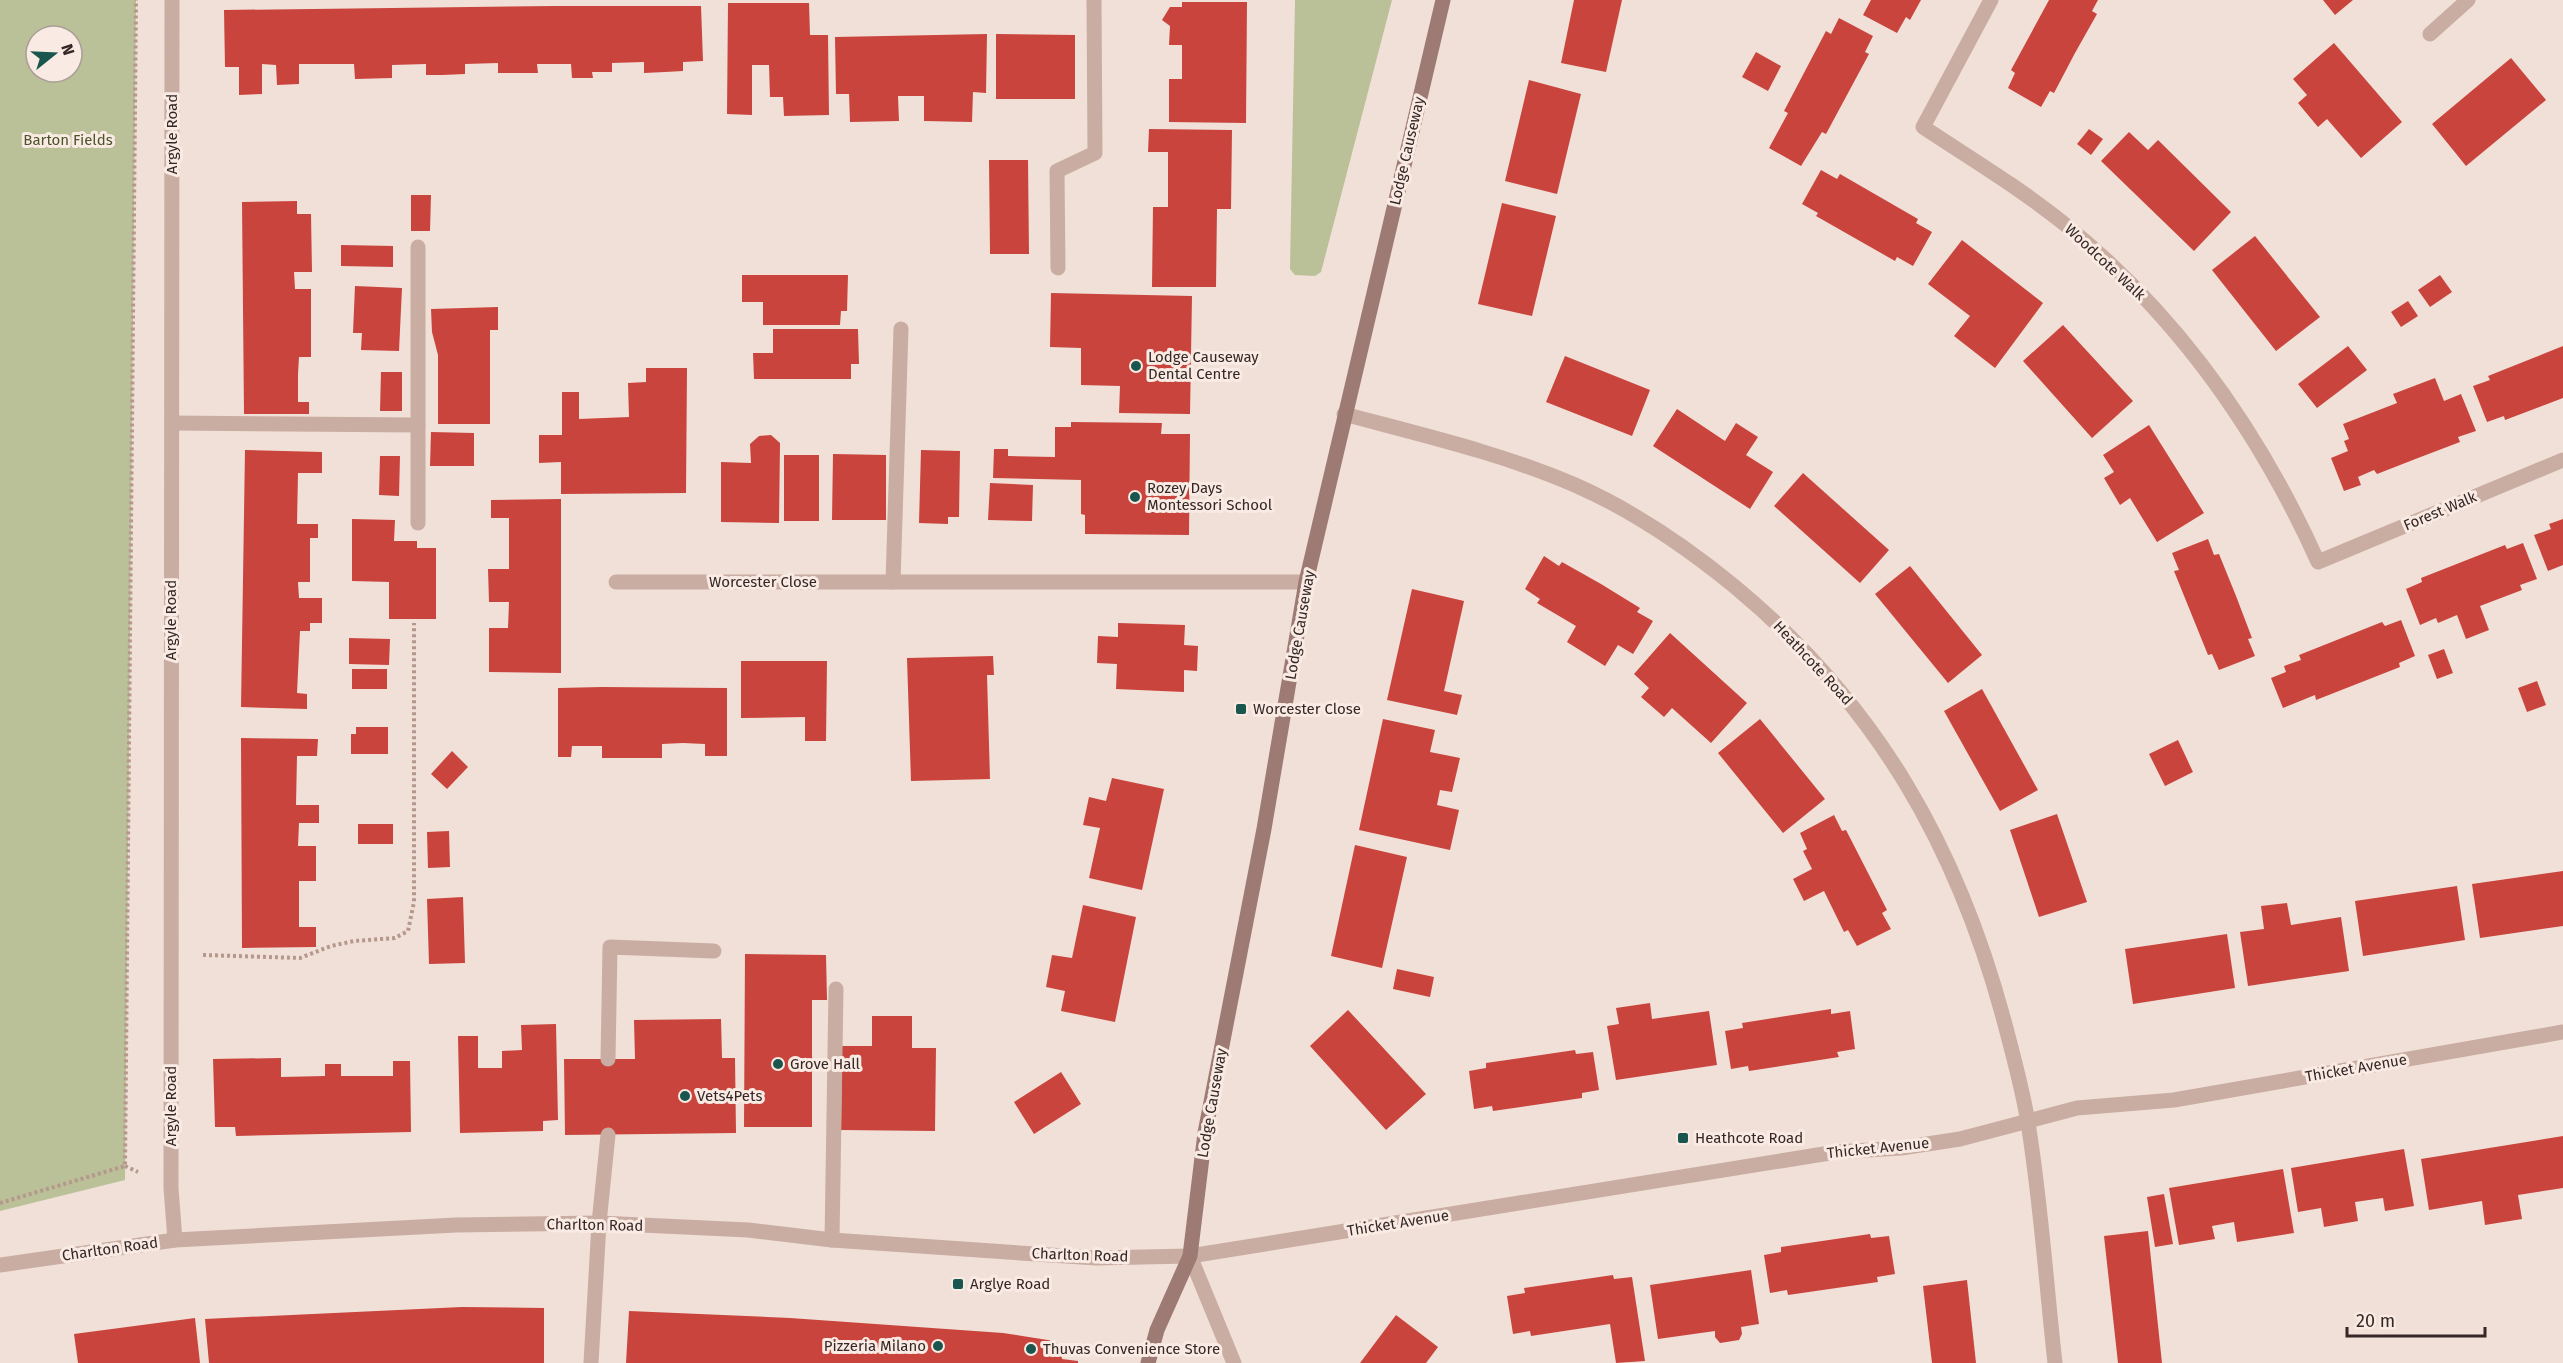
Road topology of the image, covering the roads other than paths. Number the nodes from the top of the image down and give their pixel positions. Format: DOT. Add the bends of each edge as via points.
graph roads {
  1 [pos="172,0"];
  2 [pos="1094,0"];
  3 [pos="1443,0"];
  4 [pos="1990,0"];
  5 [pos="2468,0"];
  6 [pos="2430,34"];
  7 [pos="418,247"];
  8 [pos="1058,268"];
  9 [pos="902,329"];
  10 [pos="1344,414"];
  11 [pos="171,423"];
  12 [pos="418,425"];
  13 [pos="2563,460"];
  14 [pos="418,523"];
  15 [pos="2318,562"];
  16 [pos="616,582"];
  17 [pos="893,582"];
  18 [pos="1306,582"];
  19 [pos="714,951"];
  20 [pos="836,989"];
  21 [pos="2563,1032"];
  22 [pos="608,1059"];
  23 [pos="2028,1122"];
  24 [pos="608,1135"];
  25 [pos="599,1223"];
  26 [pos="175,1240"];
  27 [pos="832,1240"];
  28 [pos="1190,1256"];
  29 [pos="0,1265"];
  30 [pos="591,1363"];
  31 [pos="1148,1363"];
  32 [pos="1234,1363"];
  33 [pos="2055,1363"];
  1 -- 11 [label="street, Argyle Road"];
  2 -- 8 [label="street" via="1095,153 1057,171"];
  3 -- 10 [label="main road, Lodge Causeway"];
  4 -- 15 [label="street, Woodcote Walk" via="1923,127 2064,223 2174,330 2253,436"];
  5 -- 6 [label="street"];
  7 -- 12 [label="street"];
  9 -- 17 [label="street"];
  10 -- 18 [label="main road, Lodge Causeway"];
  10 -- 23 [label="street, Heathcote Road" via="1528,466 1628,511 1719,574 1797,642 1867,724 1926,817 1973,922 1992,977"];
  11 -- 12 [label="street"];
  11 -- 26 [label="street, Argyle Road" via="171,1188"];
  12 -- 14 [label="street"];
  13 -- 15 [label="street, Forest Walk"];
  16 -- 17 [label="street, Worcester Close"];
  17 -- 18 [label="street, Worcester Close"];
  18 -- 28 [label="main road, Lodge Causeway" via="1266,818 1205,1133"];
  19 -- 22 [label="street" via="610,947"];
  20 -- 27 [label="street"];
  21 -- 23 [label="street, Thicket Avenue" via="2174,1100 2078,1108"];
  23 -- 28 [label="street, Thicket Avenue" via="1901,1148 1836,1152"];
  23 -- 33 [label="street, Heathcote Road"];
  24 -- 25 [label="street"];
  25 -- 26 [label="street, Charlton Road" via="456,1225"];
  25 -- 27 [label="street, Charlton Road" via="748,1230"];
  25 -- 30 [label="street"];
  26 -- 29 [label="street, Charlton Road"];
  27 -- 28 [label="street, Charlton Road" via="1096,1258"];
  28 -- 31 [label="main road, Lodge Causeway" via="1157,1330"];
  28 -- 32 [label="street"];
}
